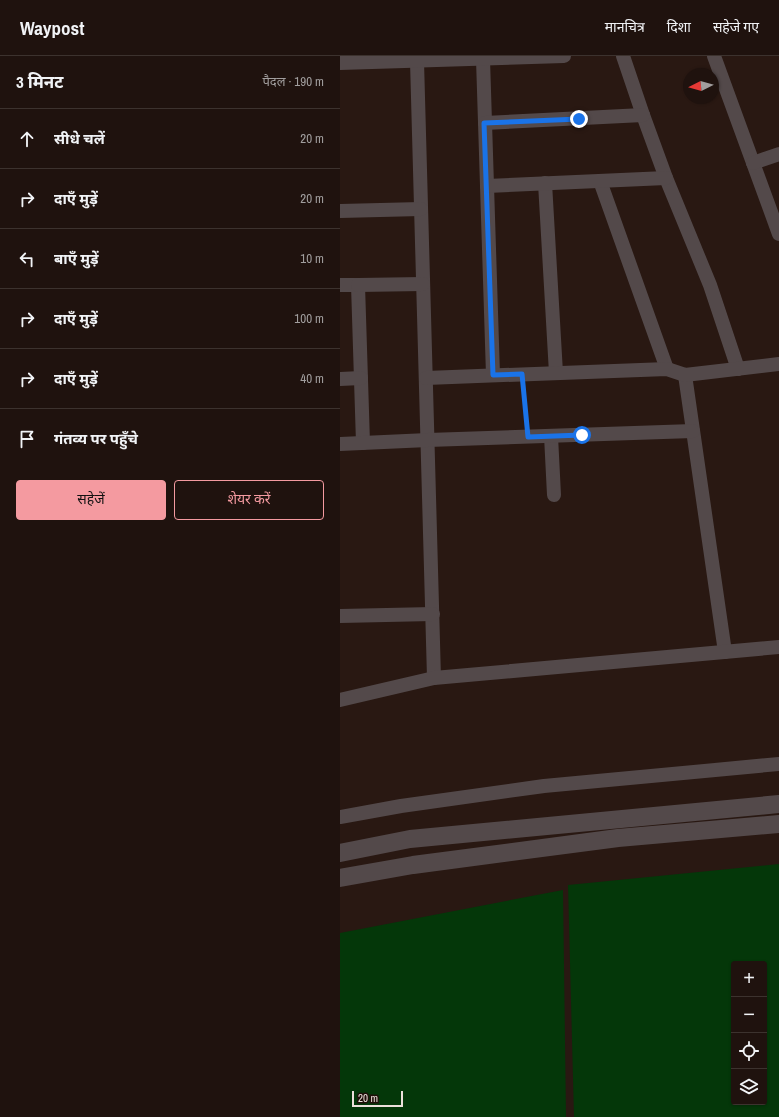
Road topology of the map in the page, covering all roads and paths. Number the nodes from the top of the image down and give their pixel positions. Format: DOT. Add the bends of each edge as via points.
graph roads {
  1 [pos="564,56"];
  2 [pos="623,56"];
  3 [pos="714,56"];
  4 [pos="398,59"];
  5 [pos="483,59"];
  6 [pos="417,61"];
  7 [pos="340,63"];
  8 [pos="643,115"];
  9 [pos="484,123"];
  10 [pos="779,154"];
  11 [pos="753,163"];
  12 [pos="666,178"];
  13 [pos="600,181"];
  14 [pos="545,183"];
  15 [pos="487,186"];
  16 [pos="421,209"];
  17 [pos="340,211"];
  18 [pos="779,234"];
  19 [pos="422,284"];
  20 [pos="340,285"];
  21 [pos="358,285"];
  22 [pos="779,364"];
  23 [pos="667,369"];
  24 [pos="738,369"];
  25 [pos="556,373"];
  26 [pos="522,374"];
  27 [pos="493,375"];
  28 [pos="685,375"];
  29 [pos="340,378"];
  30 [pos="361,378"];
  31 [pos="426,378"];
  32 [pos="693,432"];
  33 [pos="551,436"];
  34 [pos="528,437"];
  35 [pos="428,440"];
  36 [pos="363,443"];
  37 [pos="340,444"];
  38 [pos="554,495"];
  39 [pos="433,614"];
  40 [pos="340,616"];
  41 [pos="779,647"];
  42 [pos="725,652"];
  43 [pos="434,678"];
  44 [pos="340,700"];
  45 [pos="779,764"];
  46 [pos="779,804"];
  47 [pos="340,817"];
  48 [pos="779,824"];
  49 [pos="340,853"];
  50 [pos="340,878"];
  1 -- 5 [label="street"];
  2 -- 8 [label="street"];
  3 -- 11 [label="street"];
  4 -- 6 [label="street"];
  4 -- 7 [label="street"];
  5 -- 6 [label="street"];
  5 -- 9 [label="street"];
  6 -- 16 [label="street"];
  8 -- 9 [label="street"];
  8 -- 12 [label="street"];
  9 -- 15 [label="street"];
  10 -- 11 [label="street"];
  11 -- 18 [label="street"];
  12 -- 13 [label="street"];
  12 -- 24 [label="street" via="710,285"];
  13 -- 14 [label="street"];
  13 -- 23 [label="street"];
  14 -- 15 [label="street"];
  14 -- 25 [label="street"];
  15 -- 27 [label="street"];
  16 -- 17 [label="street"];
  16 -- 19 [label="street"];
  19 -- 21 [label="street"];
  19 -- 31 [label="street"];
  20 -- 21 [label="street"];
  21 -- 30 [label="street"];
  22 -- 24 [label="street"];
  23 -- 25 [label="street"];
  23 -- 28 [label="street"];
  24 -- 28 [label="street"];
  25 -- 26 [label="street"];
  26 -- 27 [label="street"];
  26 -- 34 [label="path"];
  27 -- 31 [label="street"];
  28 -- 32 [label="street"];
  29 -- 30 [label="street"];
  30 -- 36 [label="street"];
  31 -- 35 [label="street"];
  32 -- 33 [label="street"];
  32 -- 42 [label="street"];
  33 -- 34 [label="street"];
  33 -- 38 [label="street"];
  34 -- 35 [label="street"];
  35 -- 36 [label="street"];
  35 -- 39 [label="street"];
  36 -- 37 [label="street"];
  39 -- 40 [label="street"];
  39 -- 43 [label="street"];
  41 -- 42 [label="street"];
  42 -- 43 [label="street"];
  43 -- 44 [label="street"];
  45 -- 47 [label="street" via="544,786"];
  46 -- 49 [label="street" via="410,839"];
  48 -- 50 [label="street" via="618,838 413,865"];
}
